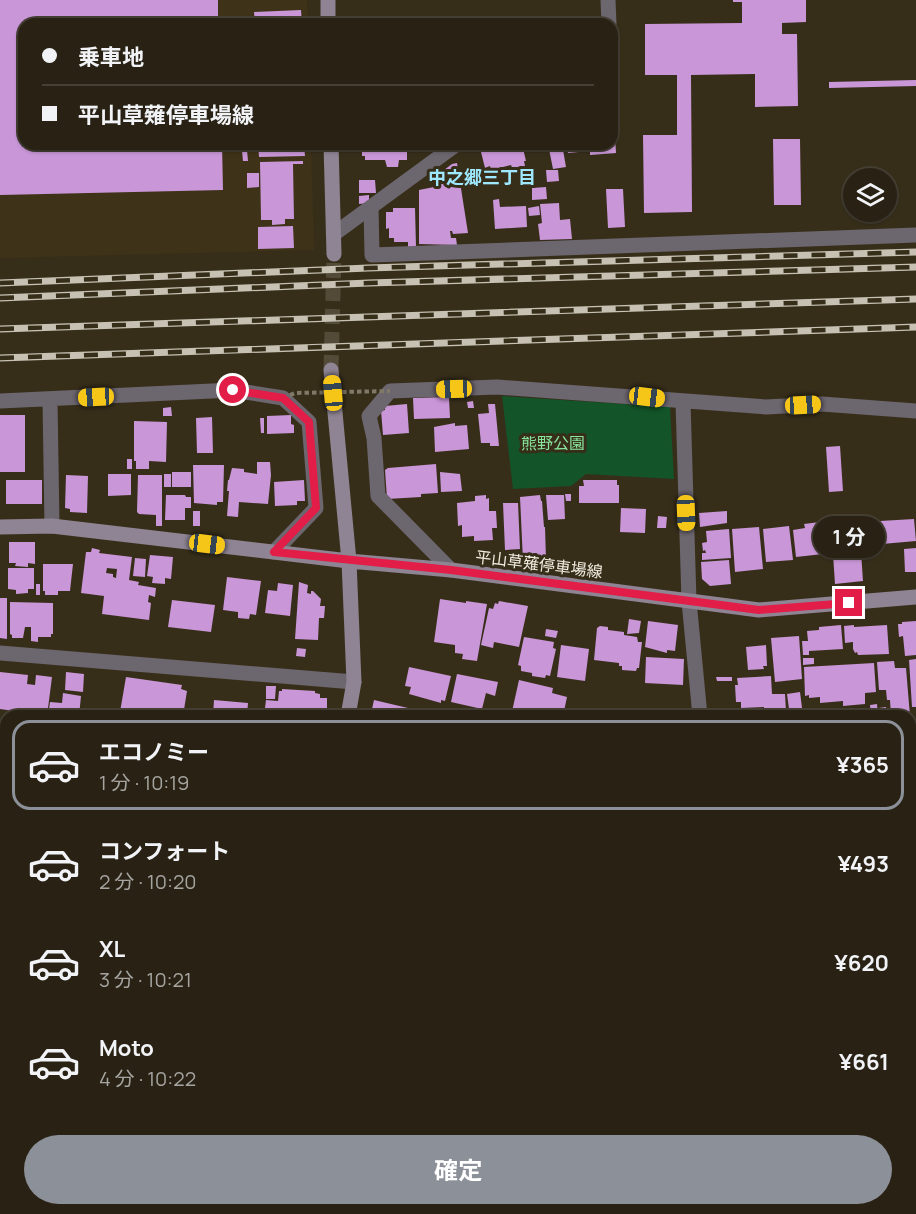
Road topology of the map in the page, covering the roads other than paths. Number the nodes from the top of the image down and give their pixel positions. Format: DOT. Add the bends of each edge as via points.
graph roads {
  1 [pos="328,0"];
  2 [pos="608,0"];
  3 [pos="328,18"];
  4 [pos="609,18"];
  5 [pos="332,150"];
  6 [pos="449,150"];
  7 [pos="371,207"];
  8 [pos="334,234"];
  9 [pos="916,235"];
  10 [pos="334,254"];
  11 [pos="331,370"];
  12 [pos="50,400"];
  13 [pos="0,401"];
  14 [pos="683,402"];
  15 [pos="916,411"];
  16 [pos="52,526"];
  17 [pos="0,527"];
  18 [pos="274,552"];
  19 [pos="349,561"];
  20 [pos="451,570"];
  21 [pos="916,597"];
  22 [pos="689,601"];
  23 [pos="0,653"];
  24 [pos="354,682"];
  25 [pos="349,710"];
  26 [pos="699,710"];
  1 -- 3 [label="main road"];
  2 -- 4 [label="street"];
  5 -- 8 [label="main road"];
  6 -- 7 [label="street"];
  7 -- 8 [label="street"];
  7 -- 9 [label="street" via="372,255"];
  8 -- 10 [label="main road"];
  11 -- 19 [label="main road"];
  12 -- 13 [label="street"];
  12 -- 16 [label="street"];
  12 -- 18 [label="street" via="233,390 283,398 309,422 316,508"];
  14 -- 15 [label="street" via="766,407 822,404"];
  14 -- 20 [label="street" via="496,387 390,391 369,416 378,496"];
  14 -- 22 [label="street"];
  16 -- 17 [label="main road, 平山草薙停車場線"];
  16 -- 18 [label="main road, 平山草薙停車場線"];
  18 -- 19 [label="main road, 平山草薙停車場線"];
  19 -- 20 [label="main road, 平山草薙停車場線"];
  19 -- 24 [label="main road"];
  20 -- 22 [label="main road, 平山草薙停車場線"];
  21 -- 22 [label="main road, 平山草薙停車場線" via="759,610"];
  22 -- 26 [label="street"];
  23 -- 24 [label="street"];
  24 -- 25 [label="main road"];
}
